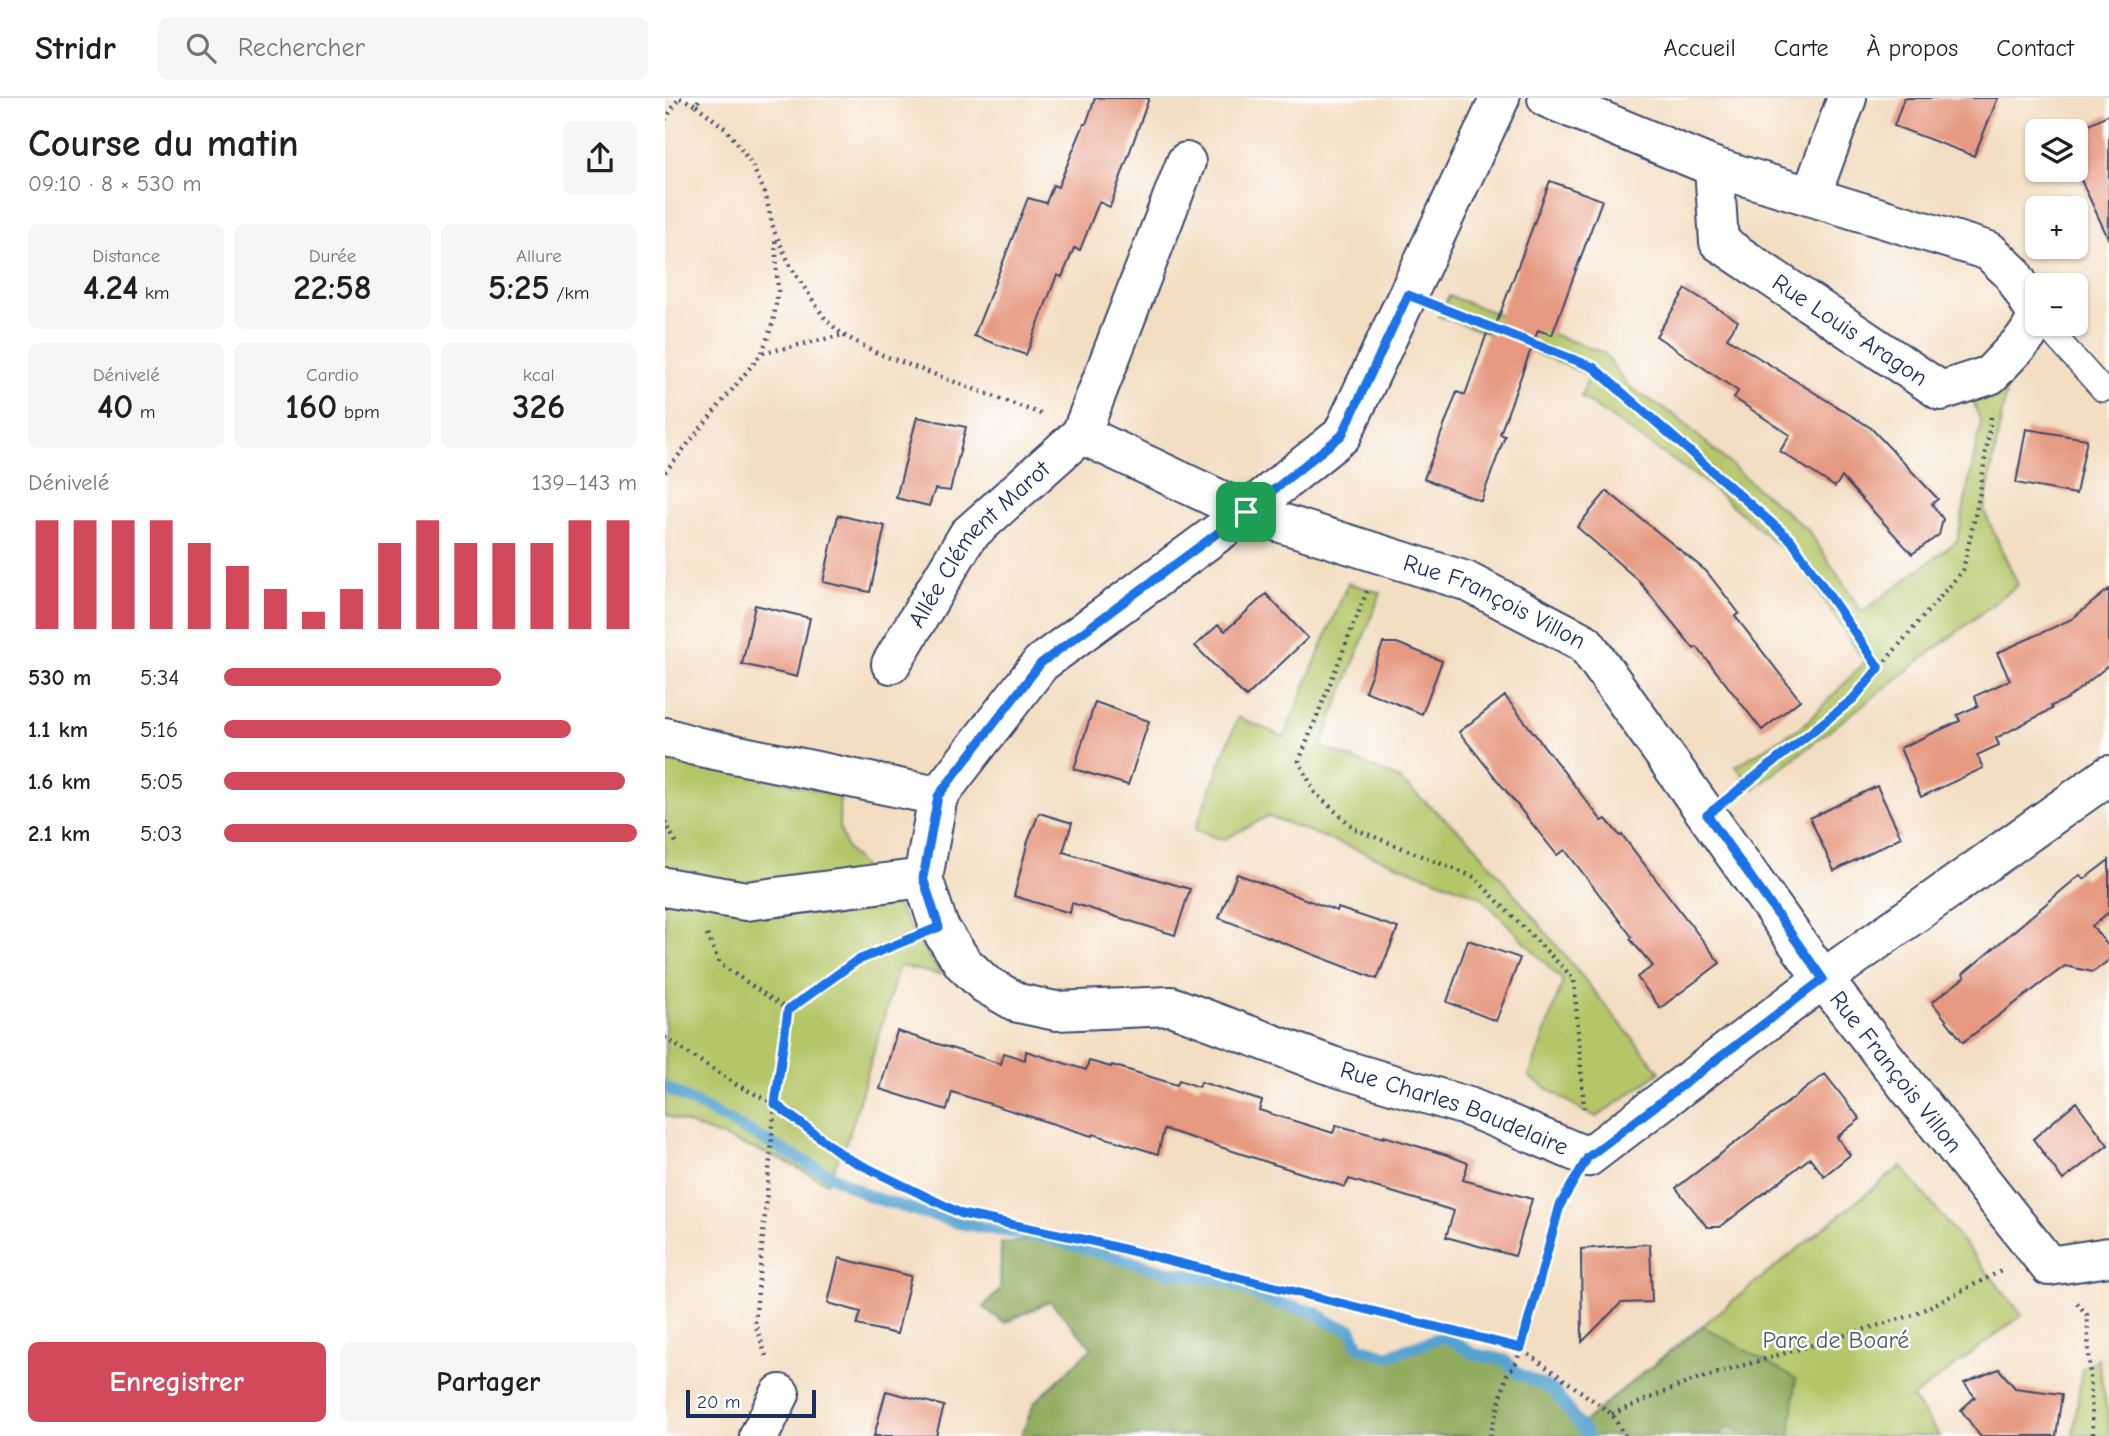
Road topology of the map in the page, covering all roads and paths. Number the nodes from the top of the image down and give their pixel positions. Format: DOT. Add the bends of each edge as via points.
graph roads {
  1 [pos="679,98"];
  2 [pos="700,98"];
  3 [pos="1500,98"];
  4 [pos="1547,98"];
  5 [pos="1847,98"];
  6 [pos="696,105"];
  7 [pos="665,120"];
  8 [pos="1186,162"];
  9 [pos="1714,167"];
  10 [pos="1811,196"];
  11 [pos="775,231"];
  12 [pos="1408,295"];
  13 [pos="2025,296"];
  14 [pos="843,335"];
  15 [pos="2027,336"];
  16 [pos="2055,336"];
  17 [pos="762,353"];
  18 [pos="1990,375"];
  19 [pos="2103,390"];
  20 [pos="1081,434"];
  21 [pos="665,472"];
  22 [pos="1246,512"];
  23 [pos="1381,554"];
  24 [pos="891,664"];
  25 [pos="1879,668"];
  26 [pos="665,737"];
  27 [pos="2109,775"];
  28 [pos="938,796"];
  29 [pos="1707,815"];
  30 [pos="923,878"];
  31 [pos="665,887"];
  32 [pos="939,927"];
  33 [pos="705,930"];
  34 [pos="1823,979"];
  35 [pos="788,1010"];
  36 [pos="665,1038"];
  37 [pos="775,1104"];
  38 [pos="1588,1157"];
  39 [pos="2109,1257"];
  40 [pos="2043,1259"];
  41 [pos="1521,1348"];
  42 [pos="780,1394"];
  43 [pos="1612,1415"];
  44 [pos="759,1436"];
  45 [pos="1490,1436"];
  46 [pos="1625,1436"];
  47 [pos="2094,1436"];
  1 -- 6 [label="path"];
  1 -- 7 [label="path"];
  2 -- 6 [label="path"];
  3 -- 12 [label="street"];
  4 -- 9 [label="street, Rue Louis Aragon"];
  5 -- 10 [label="street"];
  6 -- 11 [label="path" via="727,130 751,163"];
  8 -- 20 [label="street, Allée Clément Marot"];
  9 -- 10 [label="street, Rue Louis Aragon"];
  9 -- 18 [label="street, Rue Louis Aragon" via="1719,242 1941,391"];
  10 -- 13 [label="street, Rue Louis Aragon" via="1989,251 2012,273"];
  11 -- 14 [label="path" via="792,269"];
  11 -- 17 [label="path" via="778,291"];
  12 -- 22 [label="street" via="1342,435"];
  12 -- 25 [label="path" via="1593,367 1791,540"];
  14 -- 17 [label="path"];
  14 -- 20 [label="path" via="877,353 1076,428"];
  15 -- 18 [label="street, Rue Louis Aragon"];
  16 -- 19 [label="lane"];
  17 -- 21 [label="path"];
  18 -- 25 [label="path" via="1990,429 1963,570"];
  20 -- 22 [label="street"];
  20 -- 24 [label="street, Allée Clément Marot" via="968,535"];
  22 -- 23 [label="street, Rue François Villon"];
  22 -- 28 [label="street" via="1041,663"];
  23 -- 29 [label="street, Rue François Villon" via="1466,581 1585,643"];
  23 -- 38 [label="path" via="1299,761 1315,793 1355,829 1474,877 1574,979"];
  25 -- 29 [label="path" via="1853,699"];
  26 -- 28 [label="street"];
  27 -- 34 [label="street, Rue Charles Baudelaire"];
  28 -- 30 [label="street"];
  29 -- 34 [label="street, Rue François Villon"];
  30 -- 31 [label="street" via="746,901"];
  30 -- 32 [label="street, Rue Charles Baudelaire"];
  32 -- 35 [label="path" via="856,961"];
  32 -- 38 [label="street, Rue Charles Baudelaire" via="985,984 1018,1003 1056,1011 1171,1006 1332,1066 1469,1107"];
  33 -- 35 [label="path" via="720,964"];
  34 -- 38 [label="street, Rue Charles Baudelaire"];
  34 -- 40 [label="street, Rue François Villon"];
  35 -- 37 [label="path"];
  36 -- 37 [label="path"];
  37 -- 41 [label="path" via="847,1158 962,1214 1087,1240"];
  37 -- 42 [label="path" via="755,1323"];
  38 -- 41 [label="path" via="1560,1205"];
  39 -- 40 [label="street"];
  40 -- 43 [label="path" via="1913,1315 1691,1381"];
  40 -- 47 [label="path" via="2087,1315"];
  41 -- 43 [label="path"];
  41 -- 45 [label="path" via="1507,1375"];
  42 -- 44 [label="street"];
  43 -- 46 [label="path"];
}
